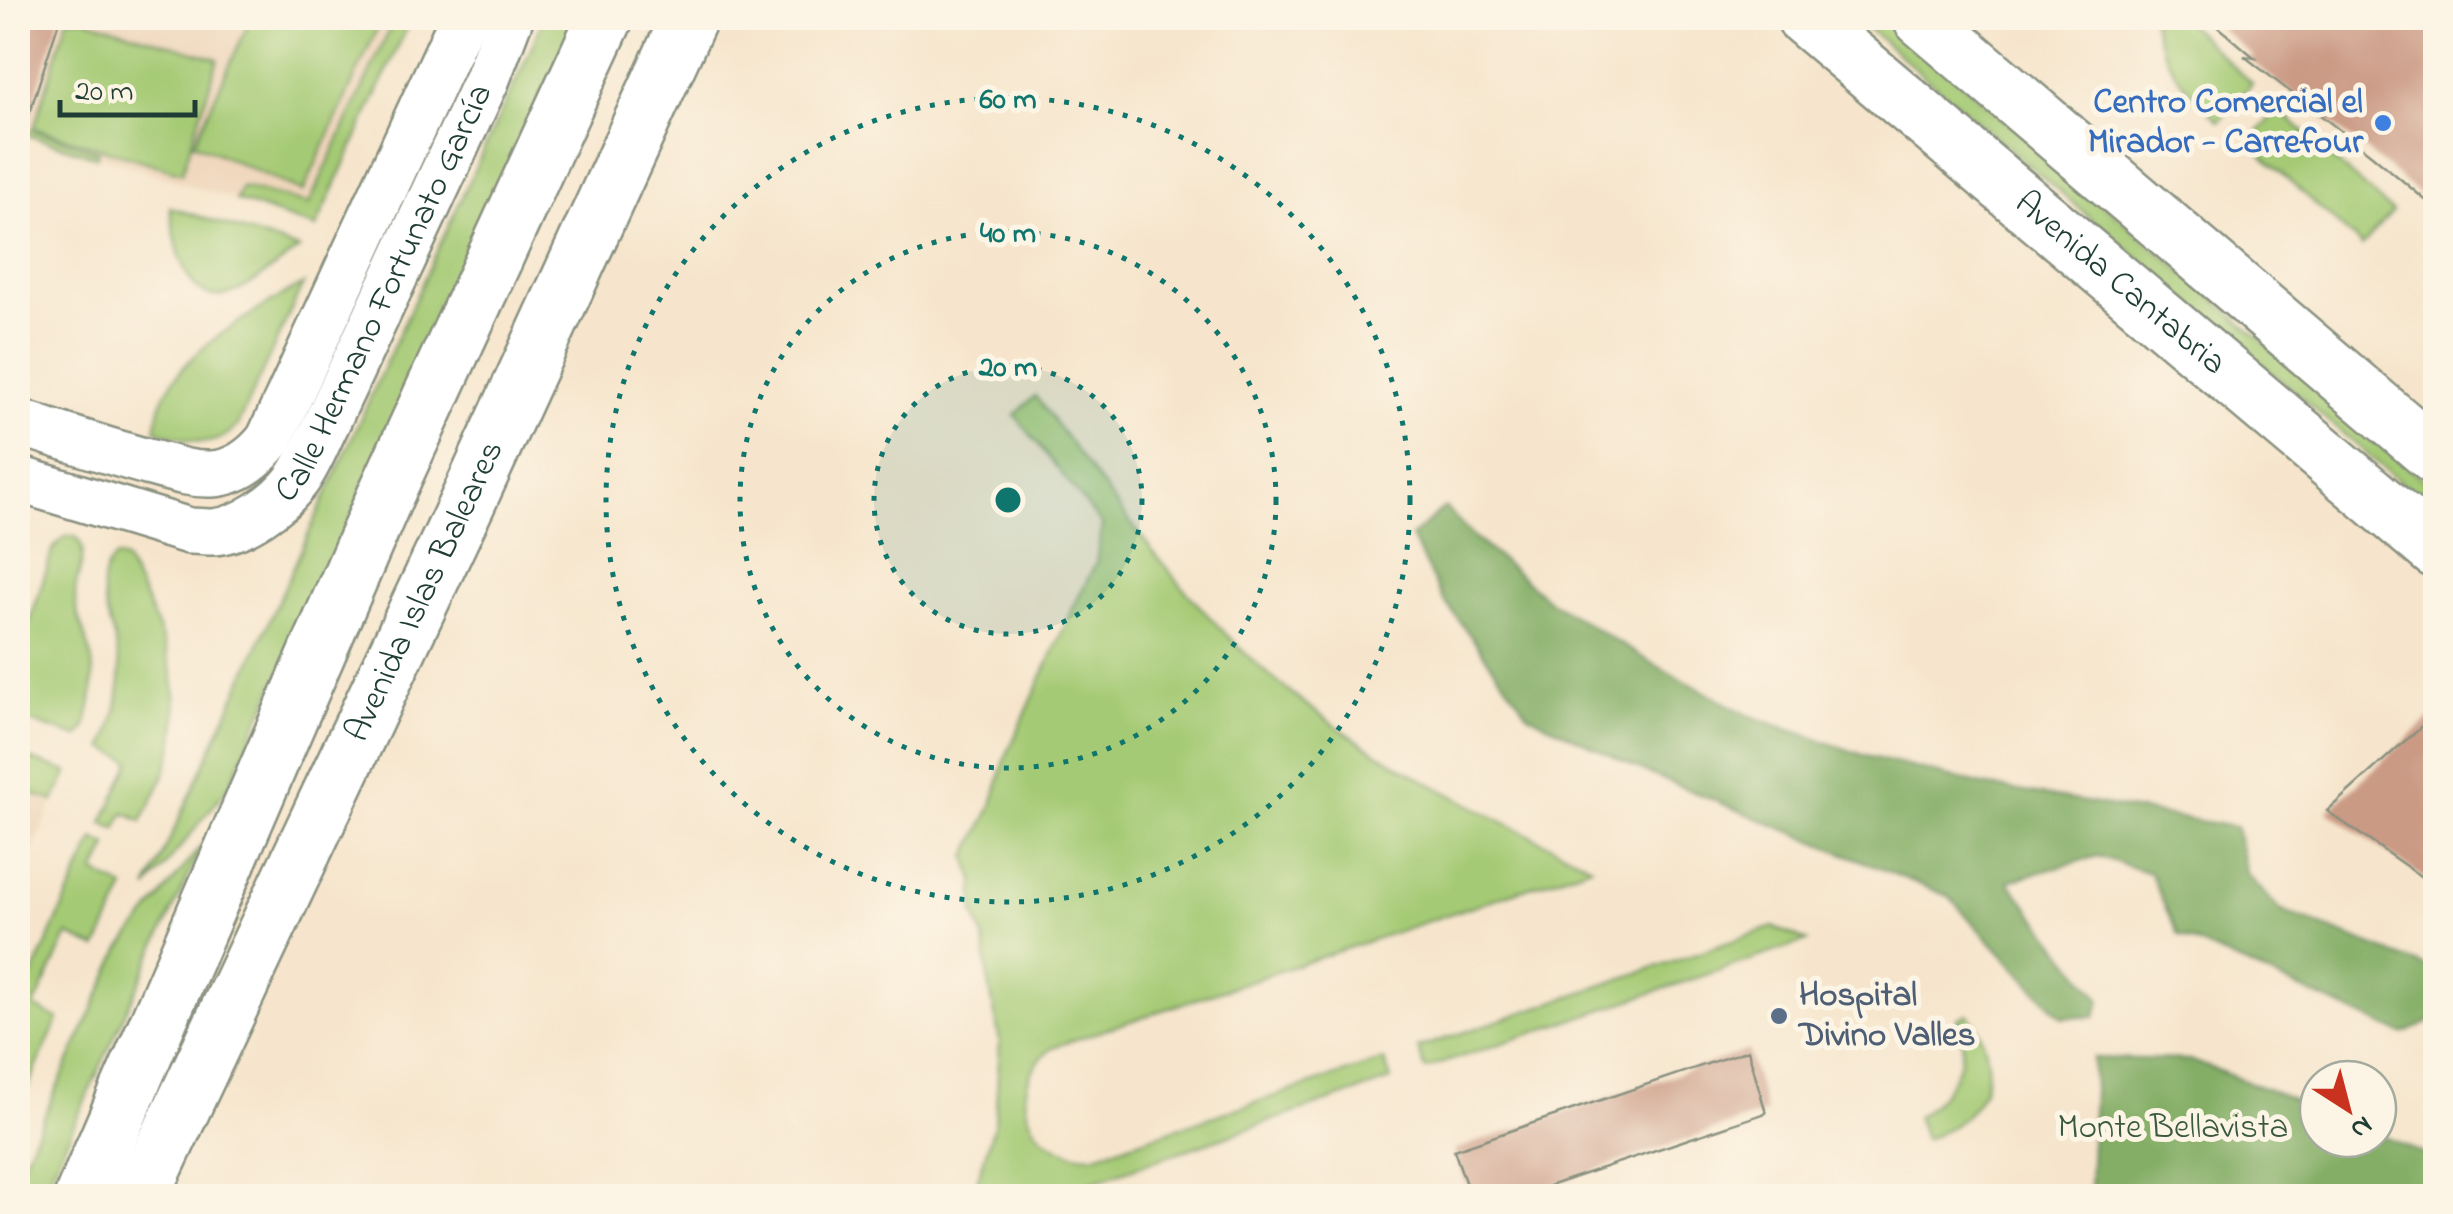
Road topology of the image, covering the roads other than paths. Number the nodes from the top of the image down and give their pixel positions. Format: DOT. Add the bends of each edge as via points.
graph roads {
  1 [pos="463,18"];
  2 [pos="510,18"];
  3 [pos="605,18"];
  4 [pos="644,18"];
  5 [pos="689,18"];
  6 [pos="1806,18"];
  7 [pos="1921,18"];
  8 [pos="18,422"];
  9 [pos="62,436"];
  10 [pos="2436,458"];
  11 [pos="31,483"];
  12 [pos="2436,550"];
  13 [pos="391,568"];
  14 [pos="93,1176"];
  15 [pos="148,1181"];
  1 -- 9 [label="street, Calle Hermano Fortunato García" via="257,456 215,474 191,474"];
  2 -- 11 [label="street, Calle Hermano Fortunato García" via="300,476 273,505 217,532 189,531"];
  3 -- 14 [label="main road, Avenida Islas Baleares" via="386,494"];
  4 -- 13 [label="main road, Avenida Islas Baleares"];
  5 -- 15 [label="main road, Avenida Islas Baleares"];
  6 -- 12 [label="main road, Avenida Cantabria"];
  7 -- 10 [label="main road, Avenida Cantabria"];
  8 -- 9 [label="street"];
  9 -- 11 [label="street"];
  13 -- 14 [label="main road, Avenida Islas Baleares"];
  13 -- 15 [label="main road, Avenida Islas Baleares"];
}
